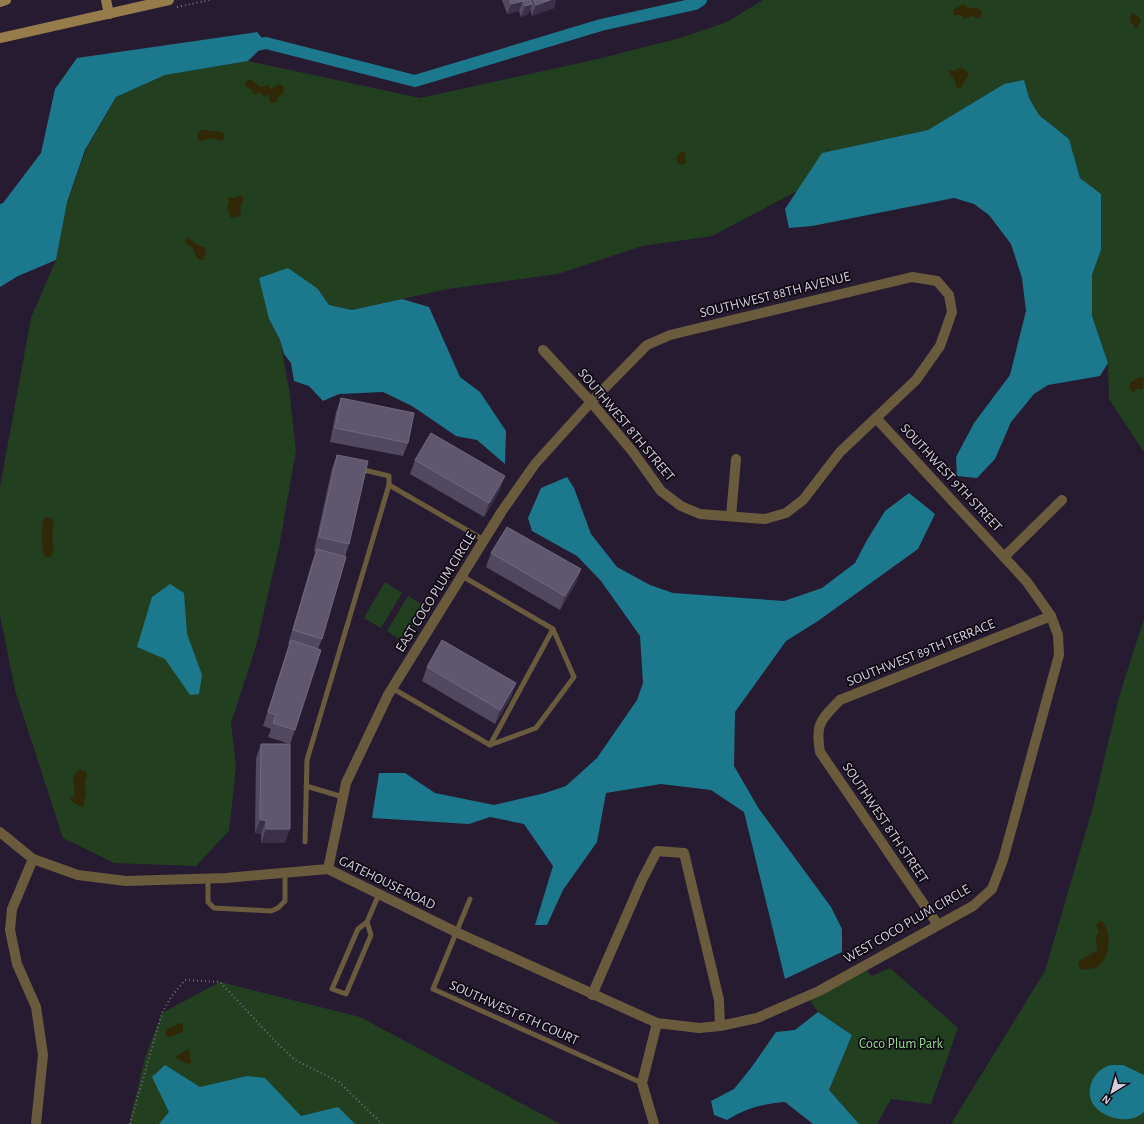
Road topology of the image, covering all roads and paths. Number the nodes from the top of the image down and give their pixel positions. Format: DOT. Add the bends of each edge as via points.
graph roads {
  1 [pos="6,0"];
  2 [pos="106,0"];
  3 [pos="169,0"];
  4 [pos="0,2"];
  5 [pos="129,4"];
  6 [pos="109,14"];
  7 [pos="0,38"];
  8 [pos="543,350"];
  9 [pos="628,364"];
  10 [pos="591,402"];
  11 [pos="876,418"];
  12 [pos="736,458"];
  13 [pos="354,467"];
  14 [pos="389,485"];
  15 [pos="1062,500"];
  16 [pos="731,516"];
  17 [pos="484,540"];
  18 [pos="1004,557"];
  19 [pos="462,576"];
  20 [pos="1051,616"];
  21 [pos="553,629"];
  22 [pos="392,688"];
  23 [pos="817,734"];
  24 [pos="490,745"];
  25 [pos="306,786"];
  26 [pos="343,797"];
  27 [pos="0,832"];
  28 [pos="305,842"];
  29 [pos="33,859"];
  30 [pos="328,869"];
  31 [pos="285,873"];
  32 [pos="208,879"];
  33 [pos="380,894"];
  34 [pos="470,899"];
  35 [pos="367,922"];
  36 [pos="938,925"];
  37 [pos="456,932"];
  38 [pos="592,995"];
  39 [pos="657,1023"];
  40 [pos="720,1026"];
  41 [pos="642,1084"];
  42 [pos="36,1124"];
  43 [pos="130,1124"];
  44 [pos="382,1124"];
  45 [pos="654,1124"];
  1 -- 4 [label="main road"];
  2 -- 6 [label="main road"];
  3 -- 5 [label="main road"];
  5 -- 6 [label="main road"];
  6 -- 7 [label="main road"];
  8 -- 10 [label="street, SOUTHWEST 8TH STREET"];
  9 -- 10 [label="street, EAST COCO PLUM CIRCLE"];
  9 -- 11 [label="street, SOUTHWEST 88TH AVENUE" via="647,345 670,335 912,277 937,281 949,295 952,312 940,346 916,380"];
  10 -- 16 [label="street, SOUTHWEST 8TH STREET" via="633,452 661,491 681,506 700,514"];
  10 -- 17 [label="street, EAST COCO PLUM CIRCLE" via="535,464"];
  11 -- 16 [label="street, SOUTHWEST 8TH STREET" via="840,452 803,500 786,513 765,519"];
  11 -- 18 [label="street, SOUTHWEST 9TH STREET"];
  12 -- 16 [label="street"];
  13 -- 14 [label="lane" via="389,476"];
  14 -- 17 [label="lane"];
  14 -- 25 [label="lane" via="307,760"];
  15 -- 18 [label="street"];
  17 -- 19 [label="street, EAST COCO PLUM CIRCLE"];
  18 -- 20 [label="street, SOUTHWEST 9TH STREET"];
  19 -- 21 [label="lane"];
  19 -- 22 [label="street, EAST COCO PLUM CIRCLE"];
  20 -- 23 [label="street, SOUTHWEST 89TH TERRACE" via="840,700 823,718"];
  20 -- 36 [label="street, WEST COCO PLUM CIRCLE" via="1058,635 1059,655 1003,860 992,889 973,906"];
  21 -- 24 [label="lane"];
  21 -- 24 [label="lane" via="574,677 536,728"];
  22 -- 24 [label="lane"];
  22 -- 26 [label="street, EAST COCO PLUM CIRCLE" via="346,783"];
  23 -- 36 [label="street, SOUTHWEST 8TH STREET" via="820,752"];
  25 -- 26 [label="lane"];
  25 -- 28 [label="lane"];
  26 -- 30 [label="street, EAST COCO PLUM CIRCLE"];
  27 -- 29 [label="street, GATEHOUSE ROAD"];
  29 -- 32 [label="street, GATEHOUSE ROAD" via="78,875 126,881"];
  29 -- 42 [label="street" via="12,909 10,930 17,964 36,1007 43,1055"];
  30 -- 31 [label="street, GATEHOUSE ROAD"];
  30 -- 33 [label="street, GATEHOUSE ROAD"];
  31 -- 32 [label="street, GATEHOUSE ROAD"];
  31 -- 32 [label="lane" via="285,901 271,911 214,908 208,902"];
  33 -- 35 [label="lane"];
  33 -- 37 [label="street, GATEHOUSE ROAD"];
  34 -- 37 [label="lane"];
  35 -- 35 [label="lane" via="358,929 332,988 346,994 371,935"];
  36 -- 40 [label="street, WEST COCO PLUM CIRCLE" via="819,991 758,1018"];
  37 -- 38 [label="street, GATEHOUSE ROAD"];
  37 -- 41 [label="lane, SOUTHWEST 6TH COURT" via="432,989"];
  38 -- 39 [label="street, GATEHOUSE ROAD"];
  38 -- 40 [label="street" via="657,851 684,853 719,1000"];
  39 -- 40 [label="street, WEST COCO PLUM CIRCLE" via="699,1028"];
  39 -- 41 [label="street"];
  41 -- 45 [label="street"];
  43 -- 44 [label="path" via="162,1013 171,997 186,980 220,982 295,1060 340,1082"];
}
